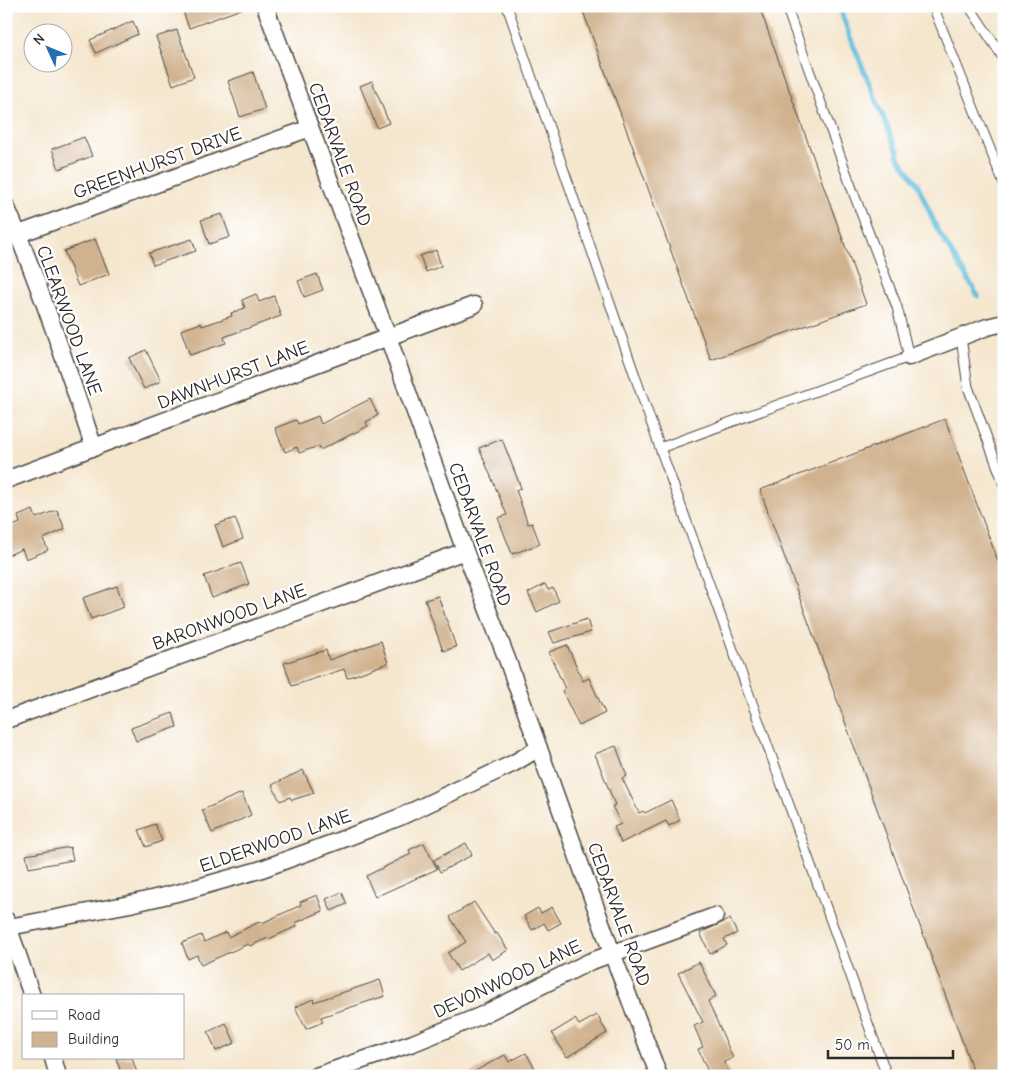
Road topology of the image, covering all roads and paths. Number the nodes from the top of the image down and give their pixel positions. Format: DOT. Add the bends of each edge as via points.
graph roads {
  1 [pos="265,6"];
  2 [pos="506,6"];
  3 [pos="786,6"];
  4 [pos="933,6"];
  5 [pos="969,6"];
  6 [pos="1004,59"];
  7 [pos="310,128"];
  8 [pos="1004,184"];
  9 [pos="6,206"];
  10 [pos="19,234"];
  11 [pos="474,306"];
  12 [pos="1004,323"];
  13 [pos="388,337"];
  14 [pos="961,337"];
  15 [pos="909,357"];
  16 [pos="94,448"];
  17 [pos="660,448"];
  18 [pos="6,480"];
  19 [pos="1004,484"];
  20 [pos="465,551"];
  21 [pos="6,720"];
  22 [pos="539,748"];
  23 [pos="715,916"];
  24 [pos="7,923"];
  25 [pos="612,953"];
  26 [pos="31,994"];
  27 [pos="54,1060"];
  28 [pos="58,1076"];
  29 [pos="316,1076"];
  30 [pos="659,1076"];
  31 [pos="887,1076"];
  1 -- 7 [label="street, CEDARVALE ROAD"];
  2 -- 17 [label="lane"];
  3 -- 15 [label="lane" via="897,307"];
  4 -- 8 [label="lane"];
  5 -- 6 [label="lane"];
  7 -- 10 [label="street, GREENHURST DRIVE"];
  7 -- 13 [label="street, CEDARVALE ROAD"];
  9 -- 10 [label="street, CLEARWOOD LANE"];
  10 -- 16 [label="street, CLEARWOOD LANE"];
  11 -- 13 [label="street, DAWNHURST LANE"];
  12 -- 14 [label="street"];
  13 -- 16 [label="street, DAWNHURST LANE"];
  13 -- 20 [label="street, CEDARVALE ROAD"];
  14 -- 15 [label="street"];
  14 -- 19 [label="lane" via="968,387"];
  15 -- 17 [label="lane"];
  16 -- 18 [label="street, DAWNHURST LANE"];
  17 -- 31 [label="lane"];
  20 -- 21 [label="street, BARONWOOD LANE"];
  20 -- 22 [label="street, CEDARVALE ROAD"];
  22 -- 24 [label="street, ELDERWOOD LANE" via="400,816 259,870 130,904"];
  22 -- 25 [label="street, CEDARVALE ROAD"];
  23 -- 25 [label="street, DEVONWOOD LANE"];
  24 -- 26 [label="street"];
  25 -- 29 [label="street, DEVONWOOD LANE" via="480,1016"];
  25 -- 30 [label="street, CEDARVALE ROAD"];
  27 -- 28 [label="street"];
}
